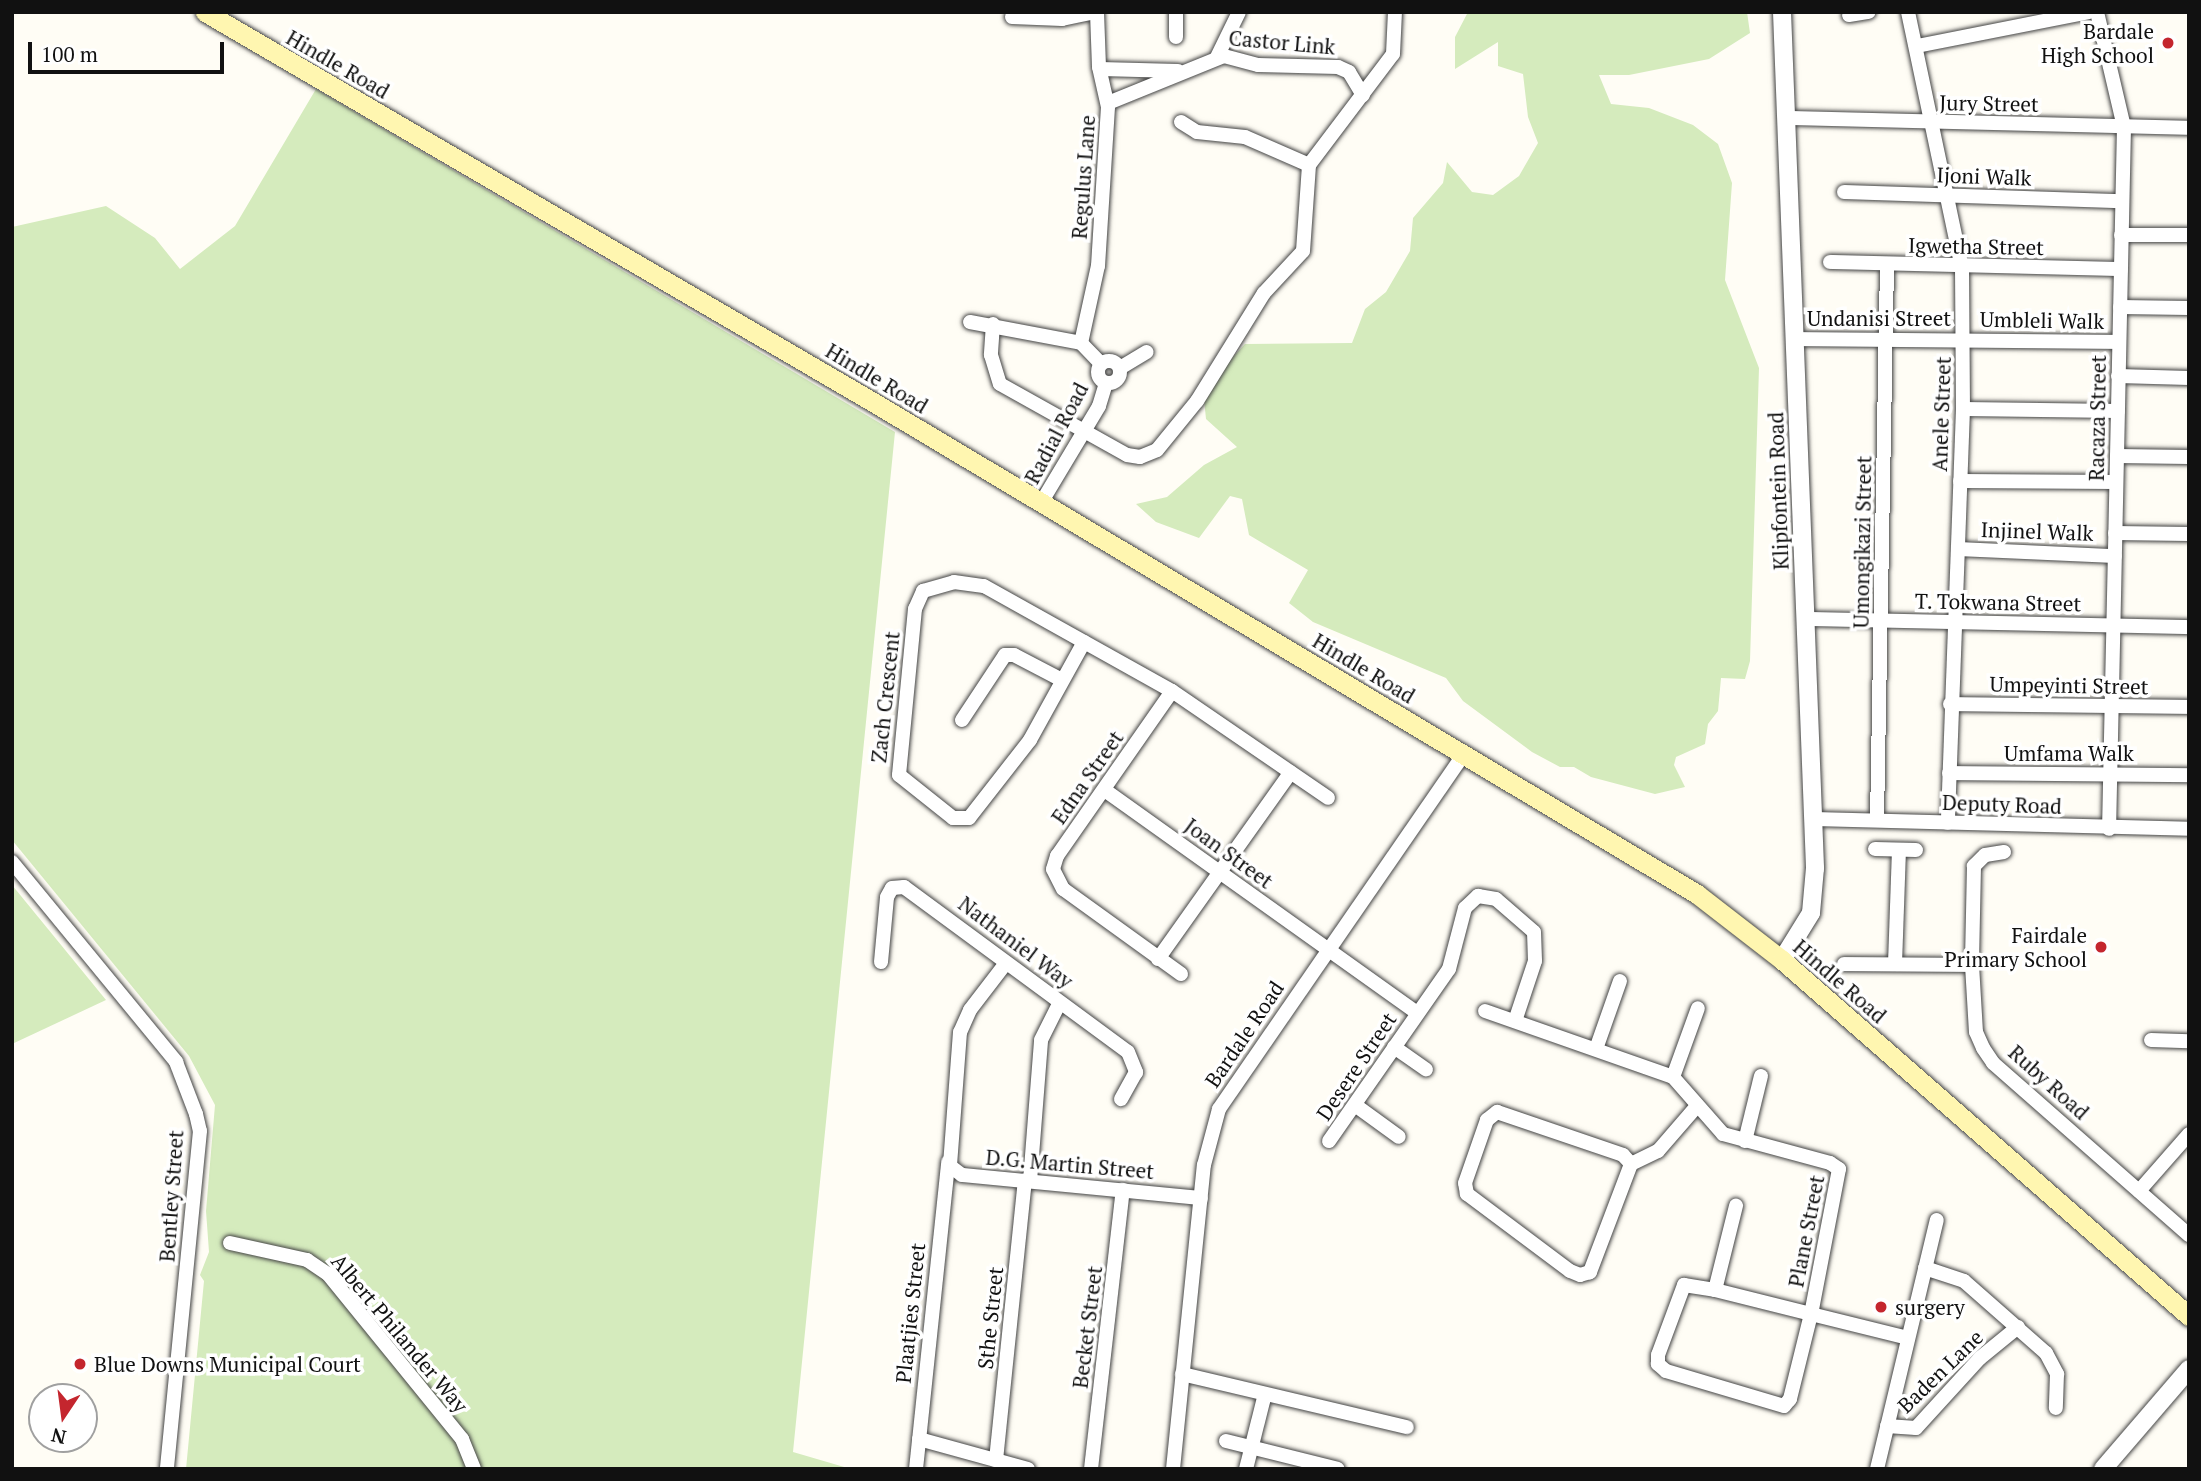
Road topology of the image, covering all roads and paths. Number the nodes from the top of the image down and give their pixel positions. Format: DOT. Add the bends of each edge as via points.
graph roads {
  1 [pos="205,12"];
  2 [pos="230,12"];
  3 [pos="1095,12"];
  4 [pos="1176,12"];
  5 [pos="1239,12"];
  6 [pos="1395,12"];
  7 [pos="1782,12"];
  8 [pos="1869,12"];
  9 [pos="1909,12"];
  10 [pos="2089,12"];
  11 [pos="2097,12"];
  12 [pos="1849,15"];
  13 [pos="1012,17"];
  14 [pos="1176,37"];
  15 [pos="1917,46"];
  16 [pos="1217,57"];
  17 [pos="1100,69"];
  18 [pos="1180,71"];
  19 [pos="1363,95"];
  20 [pos="1108,103"];
  21 [pos="1788,118"];
  22 [pos="1181,122"];
  23 [pos="1935,123"];
  24 [pos="2124,127"];
  25 [pos="2189,128"];
  26 [pos="450,153"];
  27 [pos="1310,165"];
  28 [pos="1844,192"];
  29 [pos="1948,196"];
  30 [pos="2122,201"];
  31 [pos="2122,235"];
  32 [pos="2189,235"];
  33 [pos="1830,262"];
  34 [pos="1887,265"];
  35 [pos="1962,268"];
  36 [pos="2121,269"];
  37 [pos="2120,307"];
  38 [pos="2189,308"];
  39 [pos="970,322"];
  40 [pos="993,324"];
  41 [pos="1796,339"];
  42 [pos="1964,339"];
  43 [pos="1888,340"];
  44 [pos="2119,342"];
  45 [pos="1081,343"];
  46 [pos="1147,352"];
  47 [pos="1101,363"];
  48 [pos="1120,369"];
  49 [pos="2118,376"];
  50 [pos="2189,378"];
  51 [pos="1106,383"];
  52 [pos="1963,409"];
  53 [pos="2118,411"];
  54 [pos="1083,434"];
  55 [pos="2117,456"];
  56 [pos="2189,457"];
  57 [pos="1960,481"];
  58 [pos="2116,482"];
  59 [pos="1041,503"];
  60 [pos="2115,533"];
  61 [pos="2189,534"];
  62 [pos="1958,549"];
  63 [pos="2115,556"];
  64 [pos="1806,619"];
  65 [pos="1882,621"];
  66 [pos="1956,622"];
  67 [pos="2113,625"];
  68 [pos="2189,627"];
  69 [pos="1084,642"];
  70 [pos="1062,680"];
  71 [pos="1172,691"];
  72 [pos="1950,704"];
  73 [pos="2111,706"];
  74 [pos="2189,707"];
  75 [pos="962,720"];
  76 [pos="1464,754"];
  77 [pos="1291,772"];
  78 [pos="1949,773"];
  79 [pos="2110,773"];
  80 [pos="2189,775"];
  81 [pos="1106,791"];
  82 [pos="1328,797"];
  83 [pos="1814,820"];
  84 [pos="1877,820"];
  85 [pos="1948,823"];
  86 [pos="2109,829"];
  87 [pos="2189,829"];
  88 [pos="1875,849"];
  89 [pos="1916,850"];
  90 [pos="1899,851"];
  91 [pos="2004,852"];
  92 [pos="12,862"];
  93 [pos="1218,871"];
  94 [pos="1327,950"];
  95 [pos="1158,959"];
  96 [pos="1782,960"];
  97 [pos="881,962"];
  98 [pos="1006,963"];
  99 [pos="1843,964"];
  100 [pos="1895,964"];
  101 [pos="1972,965"];
  102 [pos="1181,974"];
  103 [pos="1620,981"];
  104 [pos="1060,1002"];
  105 [pos="1698,1008"];
  106 [pos="1485,1011"];
  107 [pos="1417,1013"];
  108 [pos="1515,1021"];
  109 [pos="2151,1040"];
  110 [pos="2189,1041"];
  111 [pos="1394,1047"];
  112 [pos="1596,1049"];
  113 [pos="1426,1069"];
  114 [pos="1761,1076"];
  115 [pos="1673,1077"];
  116 [pos="1121,1099"];
  117 [pos="1355,1105"];
  118 [pos="1698,1106"];
  119 [pos="2189,1134"];
  120 [pos="1399,1137"];
  121 [pos="1329,1141"];
  122 [pos="1745,1141"];
  123 [pos="948,1159"];
  124 [pos="1631,1164"];
  125 [pos="1028,1181"];
  126 [pos="1123,1190"];
  127 [pos="2138,1191"];
  128 [pos="1200,1198"];
  129 [pos="1736,1206"];
  130 [pos="1937,1220"];
  131 [pos="2189,1235"];
  132 [pos="230,1243"];
  133 [pos="1925,1268"];
  134 [pos="1715,1290"];
  135 [pos="1811,1314"];
  136 [pos="2189,1316"];
  137 [pos="2018,1327"];
  138 [pos="1908,1338"];
  139 [pos="2189,1369"];
  140 [pos="1182,1374"];
  141 [pos="1265,1394"];
  142 [pos="2056,1408"];
  143 [pos="1887,1426"];
  144 [pos="1407,1427"];
  145 [pos="919,1439"];
  146 [pos="1226,1441"];
  147 [pos="1251,1447"];
  148 [pos="996,1460"];
  149 [pos="167,1469"];
  150 [pos="474,1469"];
  151 [pos="916,1469"];
  152 [pos="1028,1469"];
  153 [pos="1091,1469"];
  154 [pos="1173,1469"];
  155 [pos="1246,1469"];
  156 [pos="1338,1469"];
  157 [pos="1877,1469"];
  158 [pos="2103,1469"];
  1 -- 26 [label="main road, Hindle Road"];
  2 -- 26 [label="main road, Hindle Road"];
  3 -- 13 [label="street" via="1062,19"];
  3 -- 17 [label="street, Regulus Lane"];
  4 -- 14 [label="street"];
  5 -- 16 [label="street"];
  6 -- 19 [label="street" via="1393,54"];
  7 -- 21 [label="street, Klipfontein Road"];
  8 -- 12 [label="street"];
  9 -- 15 [label="street, Anele Street"];
  10 -- 15 [label="street"];
  11 -- 24 [label="street, Racaza Street"];
  15 -- 23 [label="street, Anele Street"];
  16 -- 18 [label="street, Castor Link"];
  16 -- 19 [label="street, Castor Link" via="1258,65 1338,66 1349,72"];
  17 -- 18 [label="street"];
  17 -- 20 [label="street, Regulus Lane"];
  18 -- 20 [label="street, Castor Link"];
  19 -- 27 [label="street"];
  20 -- 45 [label="street, Regulus Lane" via="1098,267"];
  21 -- 23 [label="street, Jury Street"];
  21 -- 41 [label="street, Klipfontein Road"];
  22 -- 27 [label="street" via="1197,132 1245,137"];
  23 -- 24 [label="street, Jury Street"];
  23 -- 29 [label="street, Anele Street"];
  24 -- 25 [label="street, Jury Street"];
  24 -- 30 [label="street, Racaza Street"];
  26 -- 59 [label="main road, Hindle Road"];
  27 -- 54 [label="street" via="1305,246 1252,309 1170,438 1150,454 1131,457"];
  28 -- 29 [label="street, Ijoni Walk"];
  29 -- 30 [label="street, Ijoni Walk"];
  29 -- 35 [label="street, Anele Street"];
  30 -- 31 [label="street, Racaza Street"];
  31 -- 32 [label="street"];
  31 -- 36 [label="street, Racaza Street"];
  33 -- 34 [label="street, Igwetha Street"];
  34 -- 35 [label="street, Igwetha Street"];
  34 -- 43 [label="street, Umongikazi Street"];
  35 -- 36 [label="street, Igwetha Street"];
  35 -- 42 [label="street, Anele Street"];
  36 -- 37 [label="street, Racaza Street"];
  37 -- 38 [label="street"];
  37 -- 44 [label="street, Racaza Street"];
  39 -- 40 [label="street"];
  40 -- 45 [label="street"];
  40 -- 54 [label="street" via="991,349 997,381"];
  41 -- 43 [label="street, Undanisi Street"];
  41 -- 64 [label="street, Klipfontein Road"];
  42 -- 43 [label="street, Undanisi Street"];
  42 -- 44 [label="street, Umbleli Walk"];
  42 -- 52 [label="street, Anele Street"];
  43 -- 65 [label="street, Umongikazi Street"];
  44 -- 49 [label="street, Racaza Street"];
  45 -- 47 [label="street"];
  46 -- 48 [label="street"];
  47 -- 48 [label="street" via="1113,361"];
  47 -- 51 [label="street" via="1098,376"];
  48 -- 51 [label="street" via="1116,381"];
  49 -- 50 [label="street"];
  49 -- 53 [label="street, Racaza Street"];
  51 -- 54 [label="street, Radial Road"];
  52 -- 53 [label="street"];
  52 -- 57 [label="street, Anele Street"];
  53 -- 55 [label="street, Racaza Street"];
  54 -- 59 [label="street, Radial Road"];
  55 -- 56 [label="street"];
  55 -- 58 [label="street, Racaza Street"];
  57 -- 58 [label="street"];
  57 -- 62 [label="street, Anele Street"];
  58 -- 60 [label="street, Racaza Street"];
  59 -- 76 [label="main road, Hindle Road"];
  60 -- 61 [label="street"];
  60 -- 63 [label="street, Racaza Street"];
  62 -- 63 [label="street, Injinel Walk"];
  62 -- 66 [label="street, Anele Street"];
  63 -- 67 [label="street, Racaza Street"];
  64 -- 65 [label="street, T. Tokwana Street"];
  64 -- 83 [label="street, Klipfontein Road"];
  65 -- 66 [label="street, T. Tokwana Street"];
  65 -- 84 [label="street, Umongikazi Street"];
  66 -- 67 [label="street, T. Tokwana Street"];
  66 -- 72 [label="street, Anele Street"];
  67 -- 68 [label="street, T. Tokwana Street"];
  67 -- 73 [label="street, Racaza Street"];
  69 -- 70 [label="street, Zach Crescent"];
  69 -- 70 [label="street, Zach Crescent" via="984,586 954,582 922,591 915,609 899,775 953,818 969,818 1030,740"];
  69 -- 71 [label="street, Zach Crescent"];
  70 -- 75 [label="street" via="1005,655"];
  71 -- 77 [label="street"];
  71 -- 81 [label="street, Edna Street"];
  72 -- 73 [label="street, Umpeyinti Street"];
  72 -- 78 [label="street, Anele Street"];
  73 -- 74 [label="street, Umpeyinti Street"];
  73 -- 79 [label="street, Racaza Street"];
  76 -- 94 [label="street, Bardale Road"];
  76 -- 96 [label="main road, Hindle Road" via="1697,894"];
  77 -- 82 [label="street"];
  77 -- 93 [label="street"];
  78 -- 79 [label="street, Umfama Walk"];
  78 -- 85 [label="street, Anele Street"];
  79 -- 80 [label="street, Umfama Walk"];
  79 -- 86 [label="street, Racaza Street"];
  81 -- 93 [label="street, Joan Street"];
  81 -- 95 [label="street, Edna Street" via="1057,856 1055,876 1063,888"];
  83 -- 84 [label="street, Deputy Road"];
  83 -- 96 [label="street, Klipfontein Road" via="1811,913"];
  84 -- 85 [label="street, Deputy Road"];
  85 -- 86 [label="street, Deputy Road"];
  86 -- 87 [label="street, Deputy Road"];
  88 -- 90 [label="street"];
  89 -- 90 [label="street"];
  90 -- 100 [label="street"];
  91 -- 101 [label="street, Ruby Road" via="1985,856 1974,866"];
  92 -- 149 [label="street, Bentley Street" via="176,1062 196,1114 200,1131"];
  93 -- 94 [label="street, Joan Street"];
  93 -- 95 [label="street"];
  94 -- 107 [label="street, Joan Street"];
  94 -- 128 [label="street, Bardale Road" via="1226,1097 1207,1146"];
  95 -- 102 [label="street, Edna Street"];
  96 -- 136 [label="main road, Hindle Road"];
  97 -- 98 [label="street, Nathaniel Way" via="884,906 898,887 918,893"];
  98 -- 104 [label="street, Nathaniel Way"];
  98 -- 123 [label="street, Plaatjies Street" via="970,1010 960,1032"];
  99 -- 100 [label="street"];
  100 -- 101 [label="street"];
  101 -- 127 [label="street, Ruby Road" via="1976,1032 1993,1063"];
  103 -- 112 [label="street"];
  104 -- 116 [label="street, Nathaniel Way" via="1133,1058 1136,1072"];
  104 -- 125 [label="street, Sthe Street" via="1041,1040"];
  105 -- 115 [label="street"];
  106 -- 108 [label="street, Plane Street"];
  107 -- 108 [label="street" via="1448,969 1465,908 1484,895 1496,899 1534,932 1535,961"];
  107 -- 111 [label="street, Desere Street"];
  108 -- 112 [label="street, Plane Street"];
  109 -- 110 [label="street"];
  111 -- 113 [label="street"];
  111 -- 117 [label="street, Desere Street"];
  112 -- 115 [label="street, Plane Street"];
  114 -- 122 [label="street"];
  115 -- 118 [label="street, Plane Street"];
  117 -- 120 [label="street"];
  117 -- 121 [label="street, Desere Street"];
  118 -- 122 [label="street, Plane Street" via="1720,1131"];
  118 -- 124 [label="street" via="1658,1151"];
  119 -- 127 [label="street"];
  122 -- 135 [label="street, Plane Street" via="1830,1163 1841,1173"];
  123 -- 125 [label="street, D.G. Martin Street" via="962,1175"];
  123 -- 145 [label="street, Plaatjies Street"];
  124 -- 124 [label="street" via="1594,1268 1580,1275 1470,1197 1465,1187 1487,1120 1497,1112 1623,1155"];
  125 -- 126 [label="street, D.G. Martin Street"];
  125 -- 148 [label="street, Sthe Street"];
  126 -- 128 [label="street, D.G. Martin Street"];
  126 -- 153 [label="street, Becket Street"];
  127 -- 131 [label="street, Ruby Road"];
  128 -- 140 [label="street, Bardale Road"];
  129 -- 134 [label="street"];
  130 -- 133 [label="street"];
  132 -- 150 [label="street, Albert Philander Way" via="300,1258 320,1267 462,1439"];
  133 -- 137 [label="street" via="1964,1281"];
  133 -- 138 [label="street"];
  134 -- 135 [label="street"];
  134 -- 135 [label="street" via="1692,1285 1679,1292 1658,1364 1665,1371 1775,1407 1790,1399"];
  135 -- 138 [label="street, Plane Street"];
  137 -- 142 [label="street" via="2055,1366"];
  137 -- 143 [label="street, Baden Lane" via="1980,1358 1916,1428"];
  138 -- 143 [label="street"];
  139 -- 158 [label="street"];
  140 -- 141 [label="street"];
  140 -- 154 [label="street, Bardale Road"];
  141 -- 144 [label="street"];
  141 -- 147 [label="street"];
  143 -- 157 [label="street"];
  145 -- 148 [label="street"];
  145 -- 151 [label="street, Plaatjies Street"];
  146 -- 147 [label="street"];
  147 -- 155 [label="street"];
  147 -- 156 [label="street"];
  148 -- 152 [label="street"];
}
